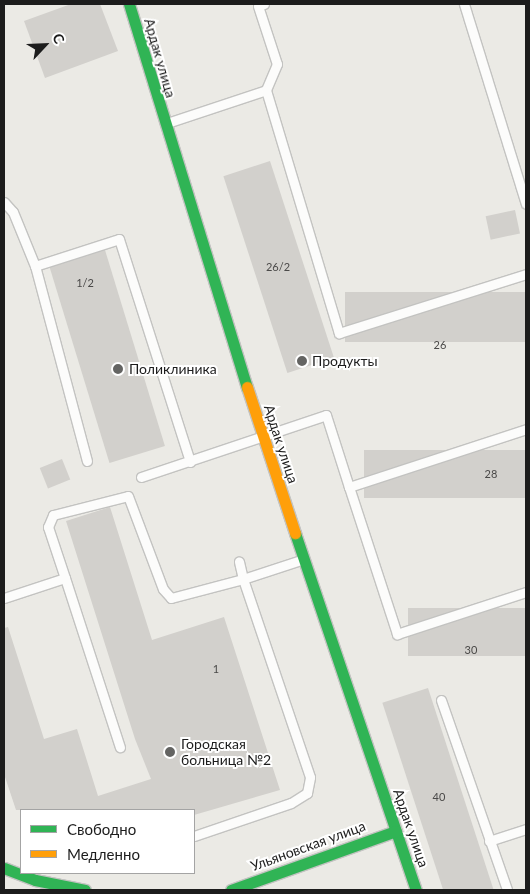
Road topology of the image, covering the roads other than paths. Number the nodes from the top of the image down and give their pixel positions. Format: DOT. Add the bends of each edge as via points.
graph roads {
  1 [pos="129,4"];
  2 [pos="264,4"];
  3 [pos="464,4"];
  4 [pos="266,90"];
  5 [pos="164,124"];
  6 [pos="4,202"];
  7 [pos="526,204"];
  8 [pos="35,266"];
  9 [pos="526,274"];
  10 [pos="526,429"];
  11 [pos="263,438"];
  12 [pos="87,461"];
  13 [pos="190,462"];
  14 [pos="141,477"];
  15 [pos="349,487"];
  16 [pos="302,560"];
  17 [pos="239,561"];
  18 [pos="65,578"];
  19 [pos="243,579"];
  20 [pos="526,592"];
  21 [pos="4,598"];
  22 [pos="441,700"];
  23 [pos="120,747"];
  24 [pos="526,829"];
  25 [pos="396,831"];
  26 [pos="195,836"];
  27 [pos="490,841"];
  28 [pos="4,868"];
  29 [pos="85,890"];
  30 [pos="231,890"];
  31 [pos="416,890"];
  32 [pos="507,890"];
  1 -- 5 [label="street, Ардак улица"];
  2 -- 4 [label="lane" via="258,6 277,64"];
  3 -- 7 [label="lane"];
  4 -- 5 [label="lane"];
  4 -- 9 [label="lane" via="339,334"];
  5 -- 11 [label="street, Ардак улица"];
  6 -- 8 [label="lane" via="13,212"];
  8 -- 12 [label="lane"];
  8 -- 13 [label="lane" via="119,239"];
  10 -- 15 [label="lane"];
  11 -- 13 [label="lane"];
  11 -- 15 [label="lane" via="326,415"];
  11 -- 16 [label="street, Ардак улица"];
  13 -- 14 [label="lane"];
  15 -- 20 [label="lane" via="398,634"];
  16 -- 19 [label="lane"];
  16 -- 25 [label="street, Ардак улица"];
  17 -- 19 [label="lane"];
  18 -- 19 [label="lane" via="48,520 89,504 128,496 163,590 171,598"];
  18 -- 21 [label="lane"];
  18 -- 23 [label="lane"];
  19 -- 26 [label="lane" via="310,777 307,793 274,809"];
  22 -- 27 [label="lane"];
  24 -- 27 [label="lane"];
  25 -- 30 [label="street, Ульяновская улица"];
  25 -- 31 [label="street, Ардак улица"];
  27 -- 32 [label="lane"];
  28 -- 29 [label="street" via="35,880"];
}
